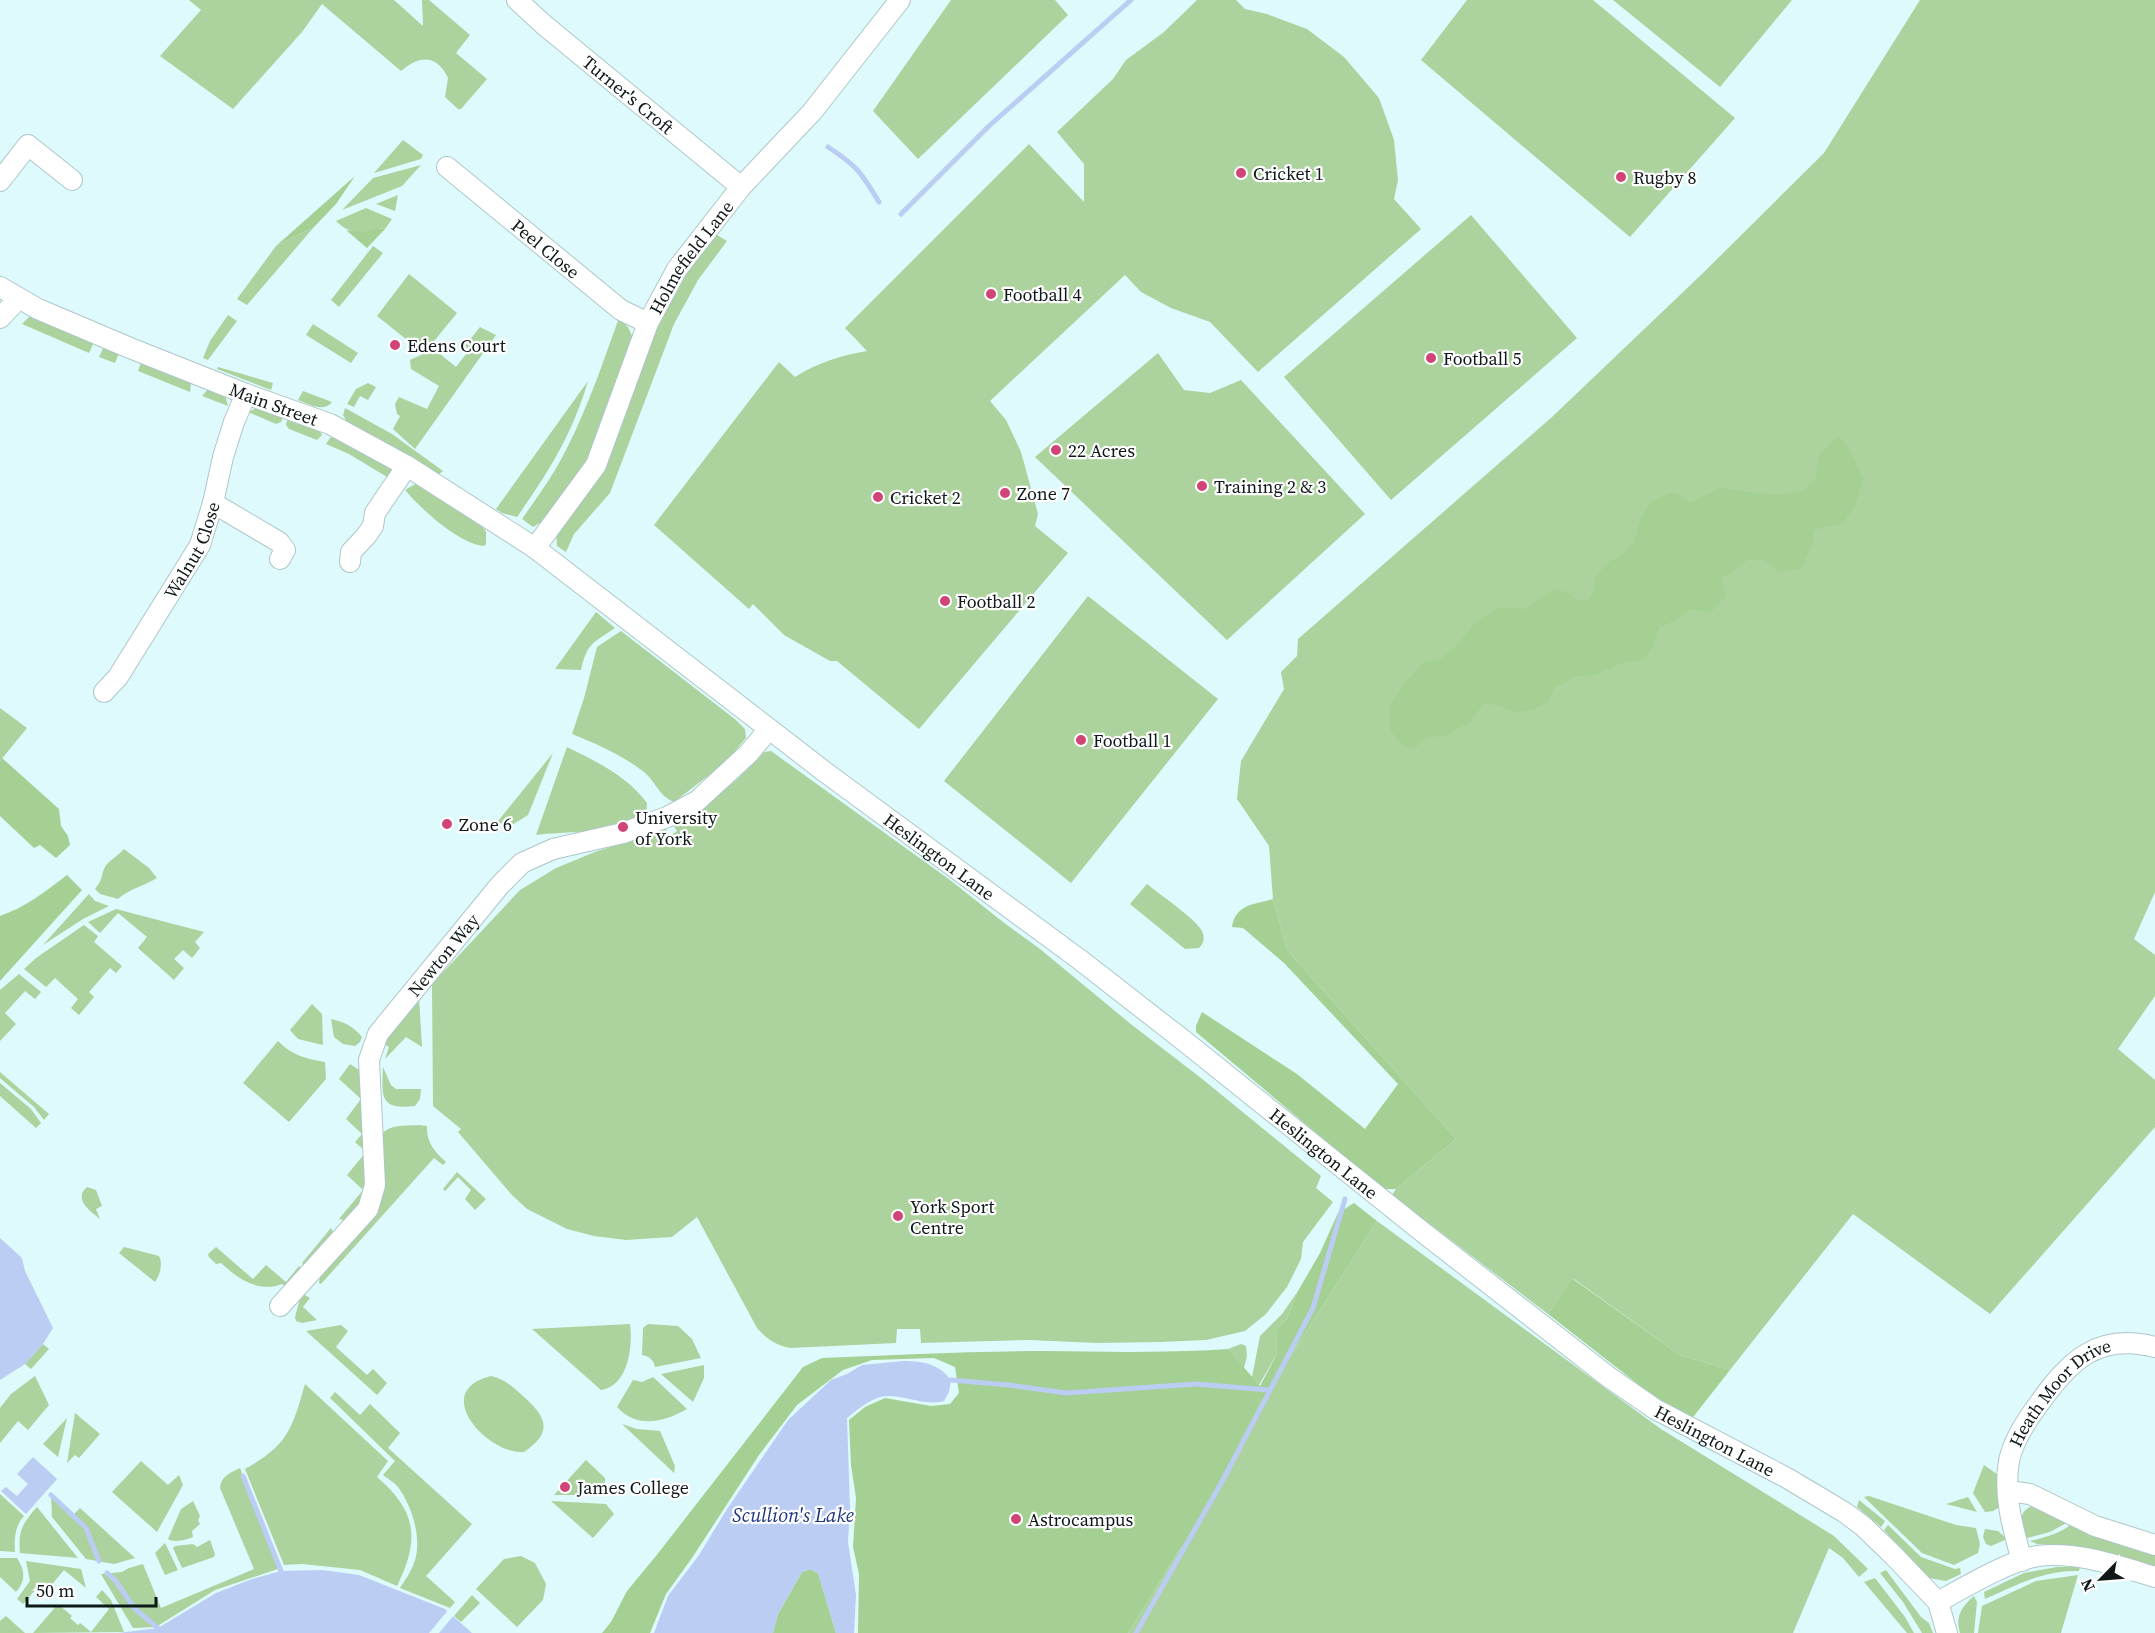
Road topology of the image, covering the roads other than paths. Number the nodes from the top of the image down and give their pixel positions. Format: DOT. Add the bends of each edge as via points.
graph roads {
  1 [pos="517,0"];
  2 [pos="900,0"];
  3 [pos="447,167"];
  4 [pos="72,180"];
  5 [pos="0,181"];
  6 [pos="741,188"];
  7 [pos="0,287"];
  8 [pos="18,299"];
  9 [pos="0,318"];
  10 [pos="648,323"];
  11 [pos="246,394"];
  12 [pos="407,466"];
  13 [pos="213,503"];
  14 [pos="535,548"];
  15 [pos="280,558"];
  16 [pos="350,562"];
  17 [pos="104,692"];
  18 [pos="769,729"];
  19 [pos="280,1306"];
  20 [pos="2155,1347"];
  21 [pos="2008,1491"];
  22 [pos="2155,1545"];
  23 [pos="2022,1561"];
  24 [pos="2155,1577"];
  25 [pos="1938,1602"];
  26 [pos="1947,1633"];
  1 -- 6 [label="street, Turner's Croft"];
  2 -- 6 [label="street, Holmefield Lane" via="812,112"];
  3 -- 10 [label="street, Peel Close" via="621,310"];
  4 -- 5 [label="street" via="28,145"];
  6 -- 10 [label="street, Holmefield Lane" via="676,269"];
  7 -- 8 [label="street, Main Street"];
  8 -- 9 [label="street"];
  8 -- 11 [label="street, Main Street"];
  10 -- 14 [label="street, Holmefield Lane" via="596,465"];
  11 -- 12 [label="street, Main Street" via="330,424"];
  11 -- 13 [label="street, Walnut Close" via="223,457"];
  12 -- 14 [label="street, Main Street"];
  12 -- 16 [label="street" via="375,513 373,526 351,552"];
  13 -- 15 [label="street" via="279,542 285,550"];
  13 -- 17 [label="street, Walnut Close" via="200,545 118,677"];
  14 -- 18 [label="street, Heslington Lane"];
  18 -- 19 [label="street, Newton Way" via="698,801 623,833 553,849 522,863 495,892 378,1034 369,1060 375,1185 368,1209"];
  18 -- 25 [label="street, Heslington Lane" via="1098,974 1610,1378 1655,1409 1844,1512 1863,1526"];
  20 -- 21 [label="street, Heath Moor Drive" via="2124,1342 2108,1344 2077,1359 2059,1376 2024,1424 2015,1444 2009,1460"];
  21 -- 22 [label="street" via="2030,1494 2095,1526"];
  21 -- 23 [label="street, Heath Moor Drive" via="2011,1522"];
  23 -- 24 [label="street" via="2037,1556 2091,1559"];
  23 -- 25 [label="street"];
  25 -- 26 [label="street"];
}
